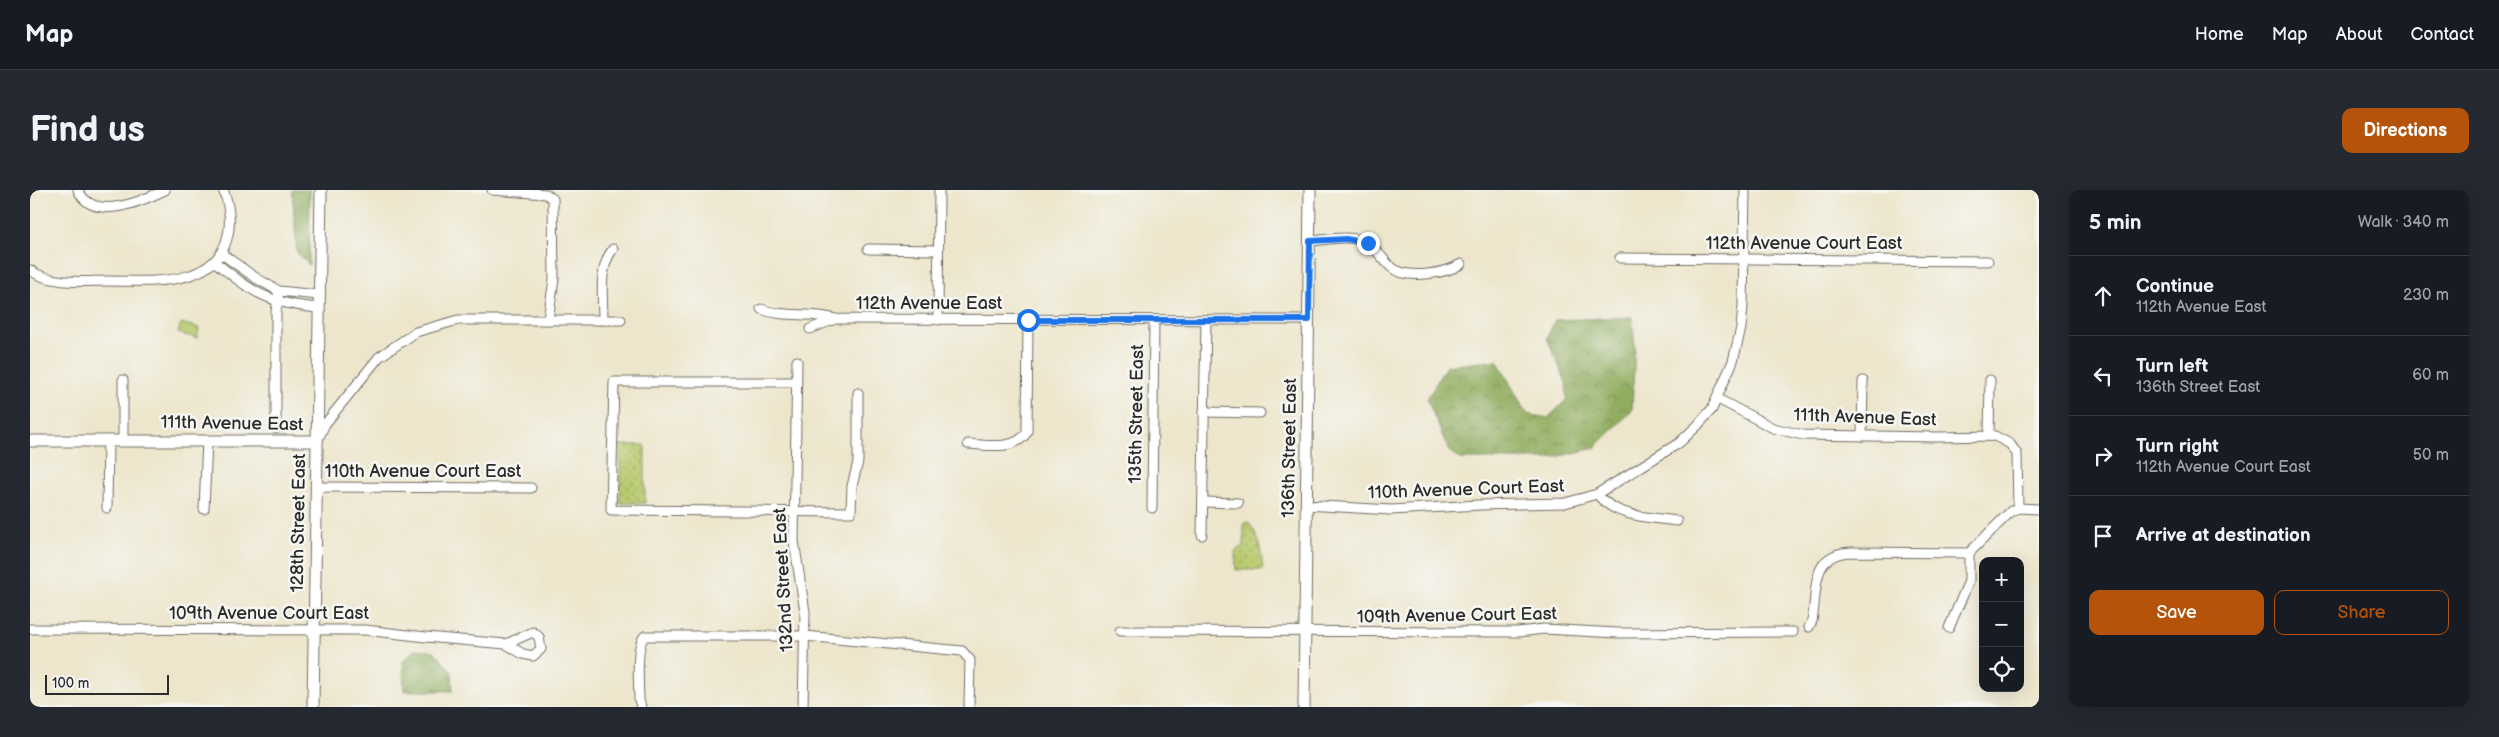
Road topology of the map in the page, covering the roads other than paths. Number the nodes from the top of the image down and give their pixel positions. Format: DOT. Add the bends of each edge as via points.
graph roads {
  1 [pos="78,190"];
  2 [pos="165,190"];
  3 [pos="223,190"];
  4 [pos="321,190"];
  5 [pos="492,190"];
  6 [pos="939,190"];
  7 [pos="1310,190"];
  8 [pos="1746,190"];
  9 [pos="1310,241"];
  10 [pos="613,249"];
  11 [pos="868,249"];
  12 [pos="938,250"];
  13 [pos="222,254"];
  14 [pos="1620,258"];
  15 [pos="1744,259"];
  16 [pos="1988,261"];
  17 [pos="215,262"];
  18 [pos="1461,264"];
  19 [pos="31,273"];
  20 [pos="279,290"];
  21 [pos="318,295"];
  22 [pos="277,302"];
  23 [pos="318,308"];
  24 [pos="761,309"];
  25 [pos="835,319"];
  26 [pos="548,320"];
  27 [pos="604,320"];
  28 [pos="621,320"];
  29 [pos="938,320"];
  30 [pos="1028,320"];
  31 [pos="1154,320"];
  32 [pos="1206,320"];
  33 [pos="1309,320"];
  34 [pos="810,329"];
  35 [pos="797,362"];
  36 [pos="123,380"];
  37 [pos="1990,380"];
  38 [pos="1862,381"];
  39 [pos="797,382"];
  40 [pos="858,393"];
  41 [pos="1718,399"];
  42 [pos="1204,412"];
  43 [pos="1260,413"];
  44 [pos="276,428"];
  45 [pos="1862,436"];
  46 [pos="1990,436"];
  47 [pos="30,440"];
  48 [pos="108,440"];
  49 [pos="123,440"];
  50 [pos="206,440"];
  51 [pos="317,442"];
  52 [pos="968,444"];
  53 [pos="316,487"];
  54 [pos="531,488"];
  55 [pos="1597,494"];
  56 [pos="1203,502"];
  57 [pos="1238,503"];
  58 [pos="1306,505"];
  59 [pos="106,508"];
  60 [pos="1152,508"];
  61 [pos="2018,508"];
  62 [pos="204,509"];
  63 [pos="2039,509"];
  64 [pos="795,511"];
  65 [pos="1678,520"];
  66 [pos="1202,535"];
  67 [pos="1969,553"];
  68 [pos="1809,627"];
  69 [pos="1949,628"];
  70 [pos="30,629"];
  71 [pos="314,629"];
  72 [pos="1305,630"];
  73 [pos="1120,631"];
  74 [pos="1793,632"];
  75 [pos="804,636"];
  76 [pos="506,644"];
  77 [pos="313,707"];
  78 [pos="641,707"];
  79 [pos="804,707"];
  80 [pos="969,707"];
  81 [pos="1304,707"];
  1 -- 2 [label="street" via="85,200 98,206 126,205"];
  3 -- 13 [label="street" via="229,227"];
  4 -- 21 [label="street, 128th Street East"];
  5 -- 26 [label="street" via="546,194 552,199 554,279"];
  6 -- 12 [label="street"];
  7 -- 9 [label="street, 136th Street East"];
  8 -- 15 [label="street, 110th Avenue Court East"];
  9 -- 18 [label="street" via="1364,241 1392,268 1401,272 1433,274 1452,270"];
  9 -- 33 [label="street, 136th Street East"];
  10 -- 27 [label="street" via="604,267"];
  11 -- 12 [label="street"];
  12 -- 29 [label="street"];
  13 -- 17 [label="street"];
  13 -- 20 [label="street"];
  14 -- 15 [label="street, 112th Avenue Court East"];
  15 -- 16 [label="street, 112th Avenue Court East"];
  15 -- 41 [label="street, 110th Avenue Court East" via="1741,328 1733,362"];
  17 -- 19 [label="street" via="201,271 161,280 74,281"];
  17 -- 22 [label="street" via="259,294"];
  20 -- 21 [label="street"];
  20 -- 22 [label="street"];
  21 -- 23 [label="street, 128th Street East"];
  22 -- 23 [label="street"];
  22 -- 44 [label="street"];
  23 -- 51 [label="street, 128th Street East"];
  24 -- 25 [label="street, 112th Avenue East" via="778,314"];
  25 -- 29 [label="street, 112th Avenue East"];
  25 -- 34 [label="street"];
  26 -- 27 [label="street, 111th Avenue East"];
  26 -- 51 [label="street, 111th Avenue East" via="458,320 416,332 380,358 325,424"];
  27 -- 28 [label="street, 111th Avenue East"];
  29 -- 30 [label="street, 112th Avenue East"];
  30 -- 31 [label="street, 112th Avenue East"];
  30 -- 52 [label="street" via="1027,432 1020,441 1010,444"];
  31 -- 32 [label="street, 112th Avenue East"];
  31 -- 60 [label="street, 135th Street East"];
  32 -- 33 [label="street, 112th Avenue East"];
  32 -- 42 [label="street"];
  33 -- 58 [label="street, 136th Street East"];
  35 -- 39 [label="street, 132nd Street East"];
  36 -- 49 [label="street"];
  37 -- 46 [label="street"];
  38 -- 45 [label="street"];
  39 -- 64 [label="street, 132nd Street East"];
  39 -- 64 [label="street" via="614,382 612,510"];
  40 -- 64 [label="street" via="858,462 852,486 851,512"];
  41 -- 45 [label="street, 111th Avenue East" via="1788,433"];
  41 -- 55 [label="street, 110th Avenue Court East" via="1707,416 1679,443"];
  42 -- 43 [label="street"];
  42 -- 56 [label="street"];
  45 -- 46 [label="street, 111th Avenue East"];
  46 -- 61 [label="street" via="2007,441 2016,451"];
  47 -- 48 [label="street, 111th Avenue East"];
  48 -- 49 [label="street, 111th Avenue East"];
  48 -- 59 [label="street"];
  49 -- 50 [label="street, 111th Avenue East"];
  50 -- 51 [label="street, 111th Avenue East"];
  50 -- 62 [label="street"];
  51 -- 53 [label="street, 128th Street East"];
  53 -- 54 [label="street, 110th Avenue Court East"];
  53 -- 71 [label="street, 128th Street East"];
  55 -- 58 [label="street, 110th Avenue Court East" via="1566,503 1424,510"];
  55 -- 65 [label="street" via="1607,506 1619,511"];
  56 -- 57 [label="street"];
  56 -- 66 [label="street"];
  58 -- 72 [label="street, 136th Street East"];
  61 -- 63 [label="street"];
  61 -- 67 [label="street" via="2011,511"];
  64 -- 75 [label="street, 132nd Street East" via="794,541 803,592"];
  67 -- 68 [label="street" via="1842,552 1827,560 1820,570"];
  67 -- 69 [label="street" via="1969,581"];
  70 -- 71 [label="street, 109th Avenue Court East"];
  71 -- 76 [label="street, 109th Avenue Court East" via="369,630"];
  71 -- 77 [label="street, 128th Street East"];
  72 -- 73 [label="street, 109th Avenue Court East"];
  72 -- 74 [label="street, 109th Avenue Court East"];
  72 -- 81 [label="street, 136th Street East"];
  75 -- 78 [label="street" via="645,636 639,651"];
  75 -- 79 [label="street, 132nd Street East"];
  75 -- 80 [label="street" via="962,651 970,660"];
}
